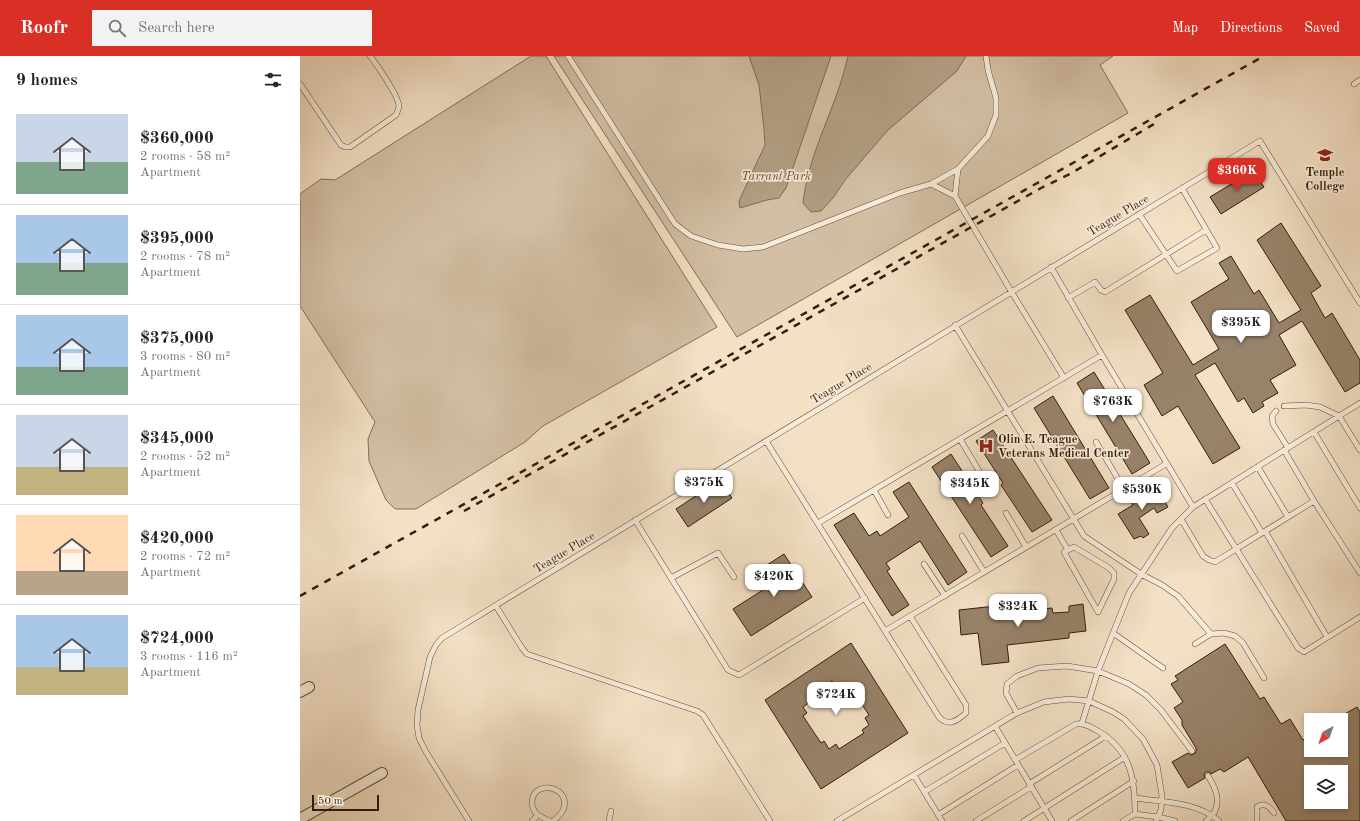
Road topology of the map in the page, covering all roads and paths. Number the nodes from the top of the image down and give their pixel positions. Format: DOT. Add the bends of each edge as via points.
graph roads {
  1 [pos="370,56"];
  2 [pos="568,56"];
  3 [pos="986,56"];
  4 [pos="1360,80"];
  5 [pos="300,84"];
  6 [pos="1354,84"];
  7 [pos="958,169"];
  8 [pos="931,184"];
  9 [pos="1182,188"];
  10 [pos="954,196"];
  11 [pos="1139,214"];
  12 [pos="1206,230"];
  13 [pos="1165,254"];
  14 [pos="1051,267"];
  15 [pos="1011,291"];
  16 [pos="1068,298"];
  17 [pos="1360,303"];
  18 [pos="955,325"];
  19 [pos="1102,355"];
  20 [pos="1064,378"];
  21 [pos="1360,403"];
  22 [pos="1284,406"];
  23 [pos="1008,411"];
  24 [pos="1276,411"];
  25 [pos="1339,416"];
  26 [pos="1314,432"];
  27 [pos="960,439"];
  28 [pos="766,441"];
  29 [pos="1096,442"];
  30 [pos="1286,449"];
  31 [pos="1360,450"];
  32 [pos="1166,464"];
  33 [pos="1258,466"];
  34 [pos="1232,483"];
  35 [pos="988,486"];
  36 [pos="1124,489"];
  37 [pos="874,490"];
  38 [pos="1205,499"];
  39 [pos="1314,501"];
  40 [pos="1192,507"];
  41 [pos="1360,508"];
  42 [pos="1006,513"];
  43 [pos="888,515"];
  44 [pos="1288,517"];
  45 [pos="1073,519"];
  46 [pos="1181,519"];
  47 [pos="636,520"];
  48 [pos="818,523"];
  49 [pos="1056,530"];
  50 [pos="1263,532"];
  51 [pos="962,536"];
  52 [pos="1026,547"];
  53 [pos="1236,549"];
  54 [pos="1068,550"];
  55 [pos="924,564"];
  56 [pos="984,572"];
  57 [pos="1360,573"];
  58 [pos="1141,574"];
  59 [pos="734,577"];
  60 [pos="671,578"];
  61 [pos="945,596"];
  62 [pos="865,598"];
  63 [pos="496,606"];
  64 [pos="910,616"];
  65 [pos="1360,617"];
  66 [pos="885,631"];
  67 [pos="1113,632"];
  68 [pos="1211,634"];
  69 [pos="1327,637"];
  70 [pos="1195,644"];
  71 [pos="1164,668"];
  72 [pos="1098,671"];
  73 [pos="1264,678"];
  74 [pos="1088,701"];
  75 [pos="1017,713"];
  76 [pos="1082,723"];
  77 [pos="995,726"];
  78 [pos="1106,736"];
  79 [pos="1005,743"];
  80 [pos="1192,751"];
  81 [pos="1125,757"];
  82 [pos="1015,760"];
  83 [pos="1018,765"];
  84 [pos="382,773"];
  85 [pos="914,775"];
  86 [pos="1208,776"];
  87 [pos="1134,781"];
  88 [pos="1030,785"];
  89 [pos="924,792"];
  90 [pos="1135,798"];
  91 [pos="1162,802"];
  92 [pos="1044,808"];
  93 [pos="611,811"];
  94 [pos="1274,813"];
  95 [pos="1135,814"];
  96 [pos="938,815"];
  97 [pos="537,816"];
  98 [pos="1213,816"];
  99 [pos="300,819"];
  100 [pos="1157,819"];
  101 [pos="469,821"];
  102 [pos="532,821"];
  103 [pos="551,821"];
  104 [pos="609,821"];
  105 [pos="770,821"];
  106 [pos="838,821"];
  107 [pos="942,821"];
  108 [pos="976,821"];
  109 [pos="1024,821"];
  110 [pos="1052,821"];
  111 [pos="1071,821"];
  112 [pos="1123,821"];
  113 [pos="1175,821"];
  114 [pos="1206,821"];
  115 [pos="1219,821"];
  116 [pos="1257,821"];
  1 -- 5 [label="lane" via="398,101 398,111 350,147 341,145"];
  2 -- 8 [label="lane" via="674,224 691,236 718,245 743,249 764,246 900,193"];
  3 -- 7 [label="lane" via="996,98 996,115 988,136"];
  4 -- 6 [label="lane"];
  7 -- 8 [label="lane"];
  7 -- 10 [label="lane"];
  8 -- 10 [label="lane"];
  9 -- 11 [label="lane, Teague Place"];
  9 -- 12 [label="lane"];
  9 -- 17 [label="lane, Teague Place" via="1260,141"];
  10 -- 15 [label="lane"];
  11 -- 13 [label="lane"];
  11 -- 14 [label="lane, Teague Place"];
  12 -- 13 [label="lane"];
  12 -- 13 [label="lane" via="1217,248 1177,271"];
  13 -- 16 [label="lane" via="1105,292 1095,282"];
  14 -- 15 [label="lane, Teague Place"];
  14 -- 16 [label="lane"];
  15 -- 18 [label="lane, Teague Place"];
  15 -- 20 [label="lane"];
  16 -- 19 [label="lane"];
  18 -- 23 [label="lane"];
  18 -- 28 [label="lane, Teague Place"];
  19 -- 20 [label="lane"];
  19 -- 32 [label="lane"];
  20 -- 23 [label="lane"];
  21 -- 25 [label="lane"];
  22 -- 25 [label="lane" via="1320,407"];
  23 -- 27 [label="lane"];
  23 -- 45 [label="lane"];
  24 -- 30 [label="lane" via="1272,416 1274,424"];
  25 -- 26 [label="lane"];
  25 -- 31 [label="lane"];
  26 -- 30 [label="lane"];
  26 -- 41 [label="lane"];
  27 -- 35 [label="lane"];
  27 -- 37 [label="lane"];
  28 -- 47 [label="lane, Teague Place"];
  28 -- 48 [label="lane"];
  29 -- 36 [label="lane"];
  30 -- 33 [label="lane"];
  30 -- 39 [label="lane"];
  32 -- 36 [label="lane"];
  32 -- 40 [label="lane"];
  33 -- 34 [label="lane"];
  33 -- 44 [label="lane"];
  34 -- 38 [label="lane"];
  34 -- 50 [label="lane"];
  36 -- 45 [label="lane"];
  37 -- 43 [label="lane"];
  37 -- 48 [label="lane"];
  38 -- 40 [label="lane"];
  38 -- 53 [label="lane"];
  39 -- 44 [label="lane"];
  39 -- 57 [label="lane"];
  40 -- 46 [label="lane"];
  42 -- 52 [label="lane"];
  44 -- 50 [label="lane"];
  45 -- 49 [label="lane"];
  45 -- 58 [label="lane" via="1084,536"];
  46 -- 53 [label="lane" via="1203,556 1209,560 1215,562"];
  46 -- 58 [label="lane"];
  47 -- 60 [label="lane"];
  47 -- 63 [label="lane, Teague Place"];
  48 -- 62 [label="lane"];
  49 -- 52 [label="lane"];
  49 -- 54 [label="lane"];
  50 -- 53 [label="lane"];
  50 -- 69 [label="lane"];
  51 -- 56 [label="lane"];
  52 -- 56 [label="lane"];
  53 -- 69 [label="lane" via="1298,648 1304,652"];
  54 -- 54 [label="lane" via="1064,552 1098,612 1114,579 1114,573 1074,547"];
  55 -- 61 [label="lane"];
  56 -- 61 [label="lane"];
  58 -- 67 [label="lane" via="1129,593"];
  58 -- 68 [label="lane" via="1178,596"];
  59 -- 60 [label="lane" via="718,553"];
  60 -- 62 [label="lane" via="728,670 739,675"];
  61 -- 64 [label="lane"];
  62 -- 66 [label="lane"];
  63 -- 101 [label="lane, Teague Place" via="442,638 436,645 430,657 418,710 419,738"];
  63 -- 105 [label="lane" via="527,654 703,715"];
  64 -- 66 [label="lane"];
  64 -- 66 [label="lane" via="966,705 966,713 962,717 946,723 939,717"];
  65 -- 69 [label="lane"];
  67 -- 71 [label="lane"];
  67 -- 72 [label="lane"];
  68 -- 70 [label="lane"];
  68 -- 73 [label="lane" via="1224,633 1234,636 1243,643"];
  72 -- 74 [label="lane"];
  72 -- 75 [label="lane" via="1067,666 1038,668 1017,676 1007,684 1006,693"];
  72 -- 80 [label="lane" via="1146,695 1161,710"];
  74 -- 75 [label="lane" via="1069,699 1044,702"];
  74 -- 76 [label="lane"];
  74 -- 91 [label="lane" via="1124,719 1143,739 1157,765"];
  75 -- 77 [label="lane"];
  76 -- 78 [label="lane"];
  76 -- 82 [label="lane" via="1076,724"];
  77 -- 79 [label="lane"];
  77 -- 85 [label="lane"];
  78 -- 81 [label="lane"];
  78 -- 88 [label="lane"];
  79 -- 82 [label="lane"];
  79 -- 89 [label="lane"];
  81 -- 87 [label="lane"];
  81 -- 92 [label="lane"];
  82 -- 83 [label="lane"];
  83 -- 88 [label="lane"];
  83 -- 96 [label="lane"];
  84 -- 99 [label="street"];
  85 -- 89 [label="lane"];
  85 -- 106 [label="lane"];
  86 -- 98 [label="lane" via="1217,795 1217,808"];
  87 -- 90 [label="lane"];
  87 -- 111 [label="lane"];
  88 -- 92 [label="lane"];
  88 -- 108 [label="lane"];
  89 -- 96 [label="lane"];
  90 -- 91 [label="lane"];
  90 -- 95 [label="lane"];
  91 -- 98 [label="lane" via="1203,810"];
  91 -- 100 [label="lane" via="1162,810"];
  92 -- 109 [label="lane"];
  92 -- 110 [label="lane"];
  93 -- 104 [label="lane"];
  94 -- 116 [label="lane" via="1266,804 1261,805 1257,807"];
  95 -- 100 [label="lane"];
  95 -- 112 [label="lane"];
  96 -- 107 [label="lane"];
  97 -- 102 [label="lane"];
  97 -- 103 [label="lane"];
  97 -- 103 [label="lane" via="532,805 535,794 543,788 554,788 562,795 565,805 560,815"];
  98 -- 114 [label="lane"];
  98 -- 115 [label="lane"];
  100 -- 113 [label="lane"];
}
